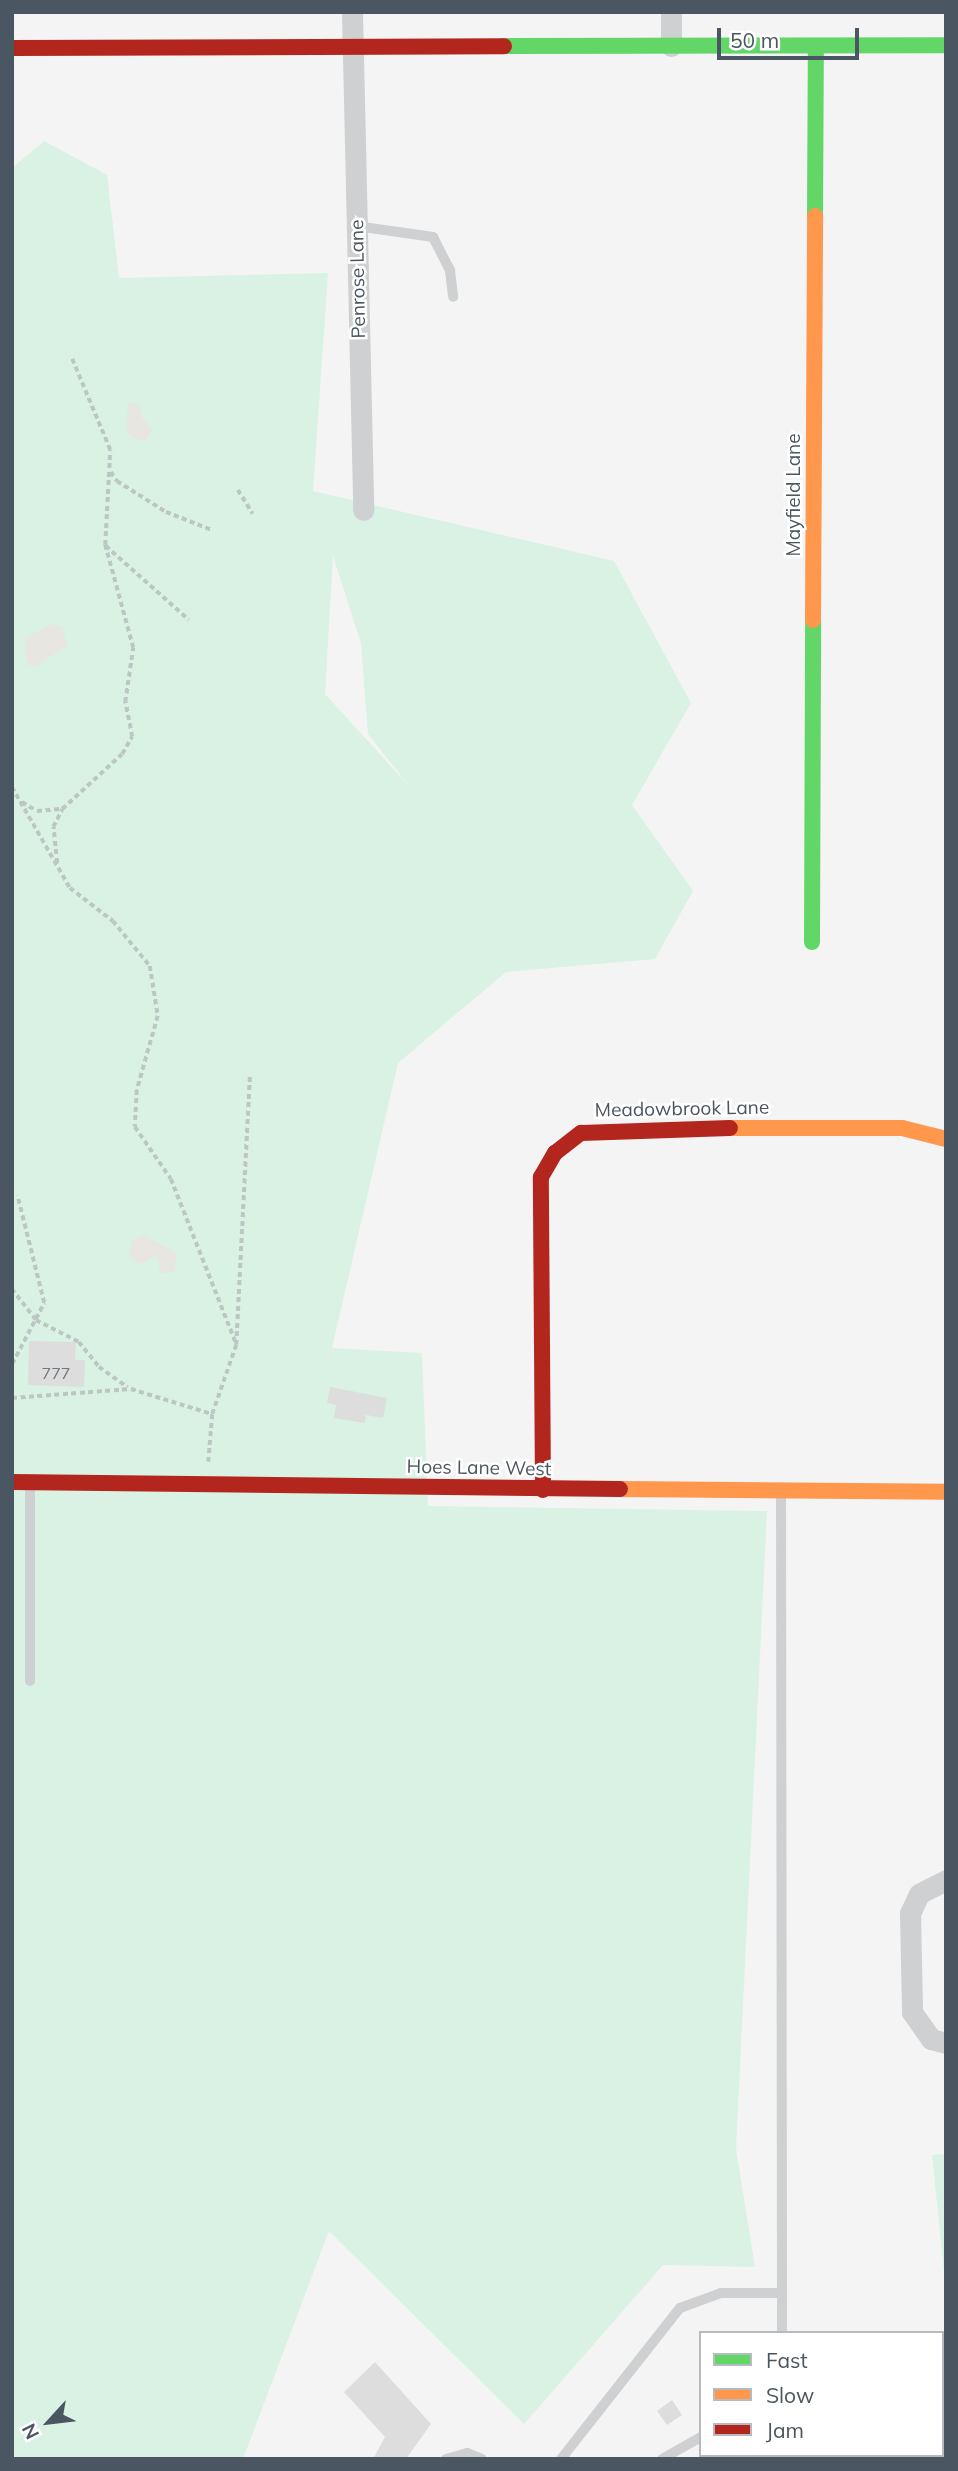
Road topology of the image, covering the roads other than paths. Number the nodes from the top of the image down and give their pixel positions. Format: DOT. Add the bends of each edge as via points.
graph roads {
  1 [pos="352,12"];
  2 [pos="671,12"];
  3 [pos="946,45"];
  4 [pos="671,46"];
  5 [pos="816,47"];
  6 [pos="12,48"];
  7 [pos="353,48"];
  8 [pos="356,226"];
  9 [pos="453,297"];
  10 [pos="363,510"];
  11 [pos="812,942"];
  12 [pos="946,1139"];
  13 [pos="12,1482"];
  14 [pos="30,1483"];
  15 [pos="543,1490"];
  16 [pos="781,1492"];
  17 [pos="946,1492"];
  18 [pos="30,1681"];
  19 [pos="946,1880"];
  20 [pos="946,2043"];
  21 [pos="782,2293"];
  22 [pos="782,2331"];
  23 [pos="699,2438"];
  24 [pos="446,2459"];
  25 [pos="482,2459"];
  26 [pos="561,2459"];
  27 [pos="662,2459"];
  1 -- 7 [label="street, Penrose Lane"];
  2 -- 4 [label="street"];
  3 -- 5 [label="street"];
  4 -- 5 [label="street"];
  4 -- 7 [label="street"];
  5 -- 11 [label="street, Mayfield Lane"];
  6 -- 7 [label="street"];
  7 -- 8 [label="street, Penrose Lane"];
  8 -- 9 [label="lane" via="433,237 450,271"];
  8 -- 10 [label="street, Penrose Lane"];
  12 -- 15 [label="street, Meadowbrook Lane" via="902,1128 616,1128 581,1133 555,1153 541,1177"];
  13 -- 14 [label="street, Hoes Lane West"];
  14 -- 15 [label="street, Hoes Lane West"];
  14 -- 18 [label="lane"];
  15 -- 16 [label="street, Hoes Lane West"];
  16 -- 17 [label="street, Hoes Lane West"];
  16 -- 21 [label="lane"];
  19 -- 20 [label="street" via="919,1894 910,1913 912,2012 931,2039"];
  21 -- 22 [label="lane"];
  21 -- 26 [label="lane" via="721,2293 680,2308"];
  23 -- 27 [label="lane"];
  24 -- 25 [label="lane" via="467,2453"];
}
